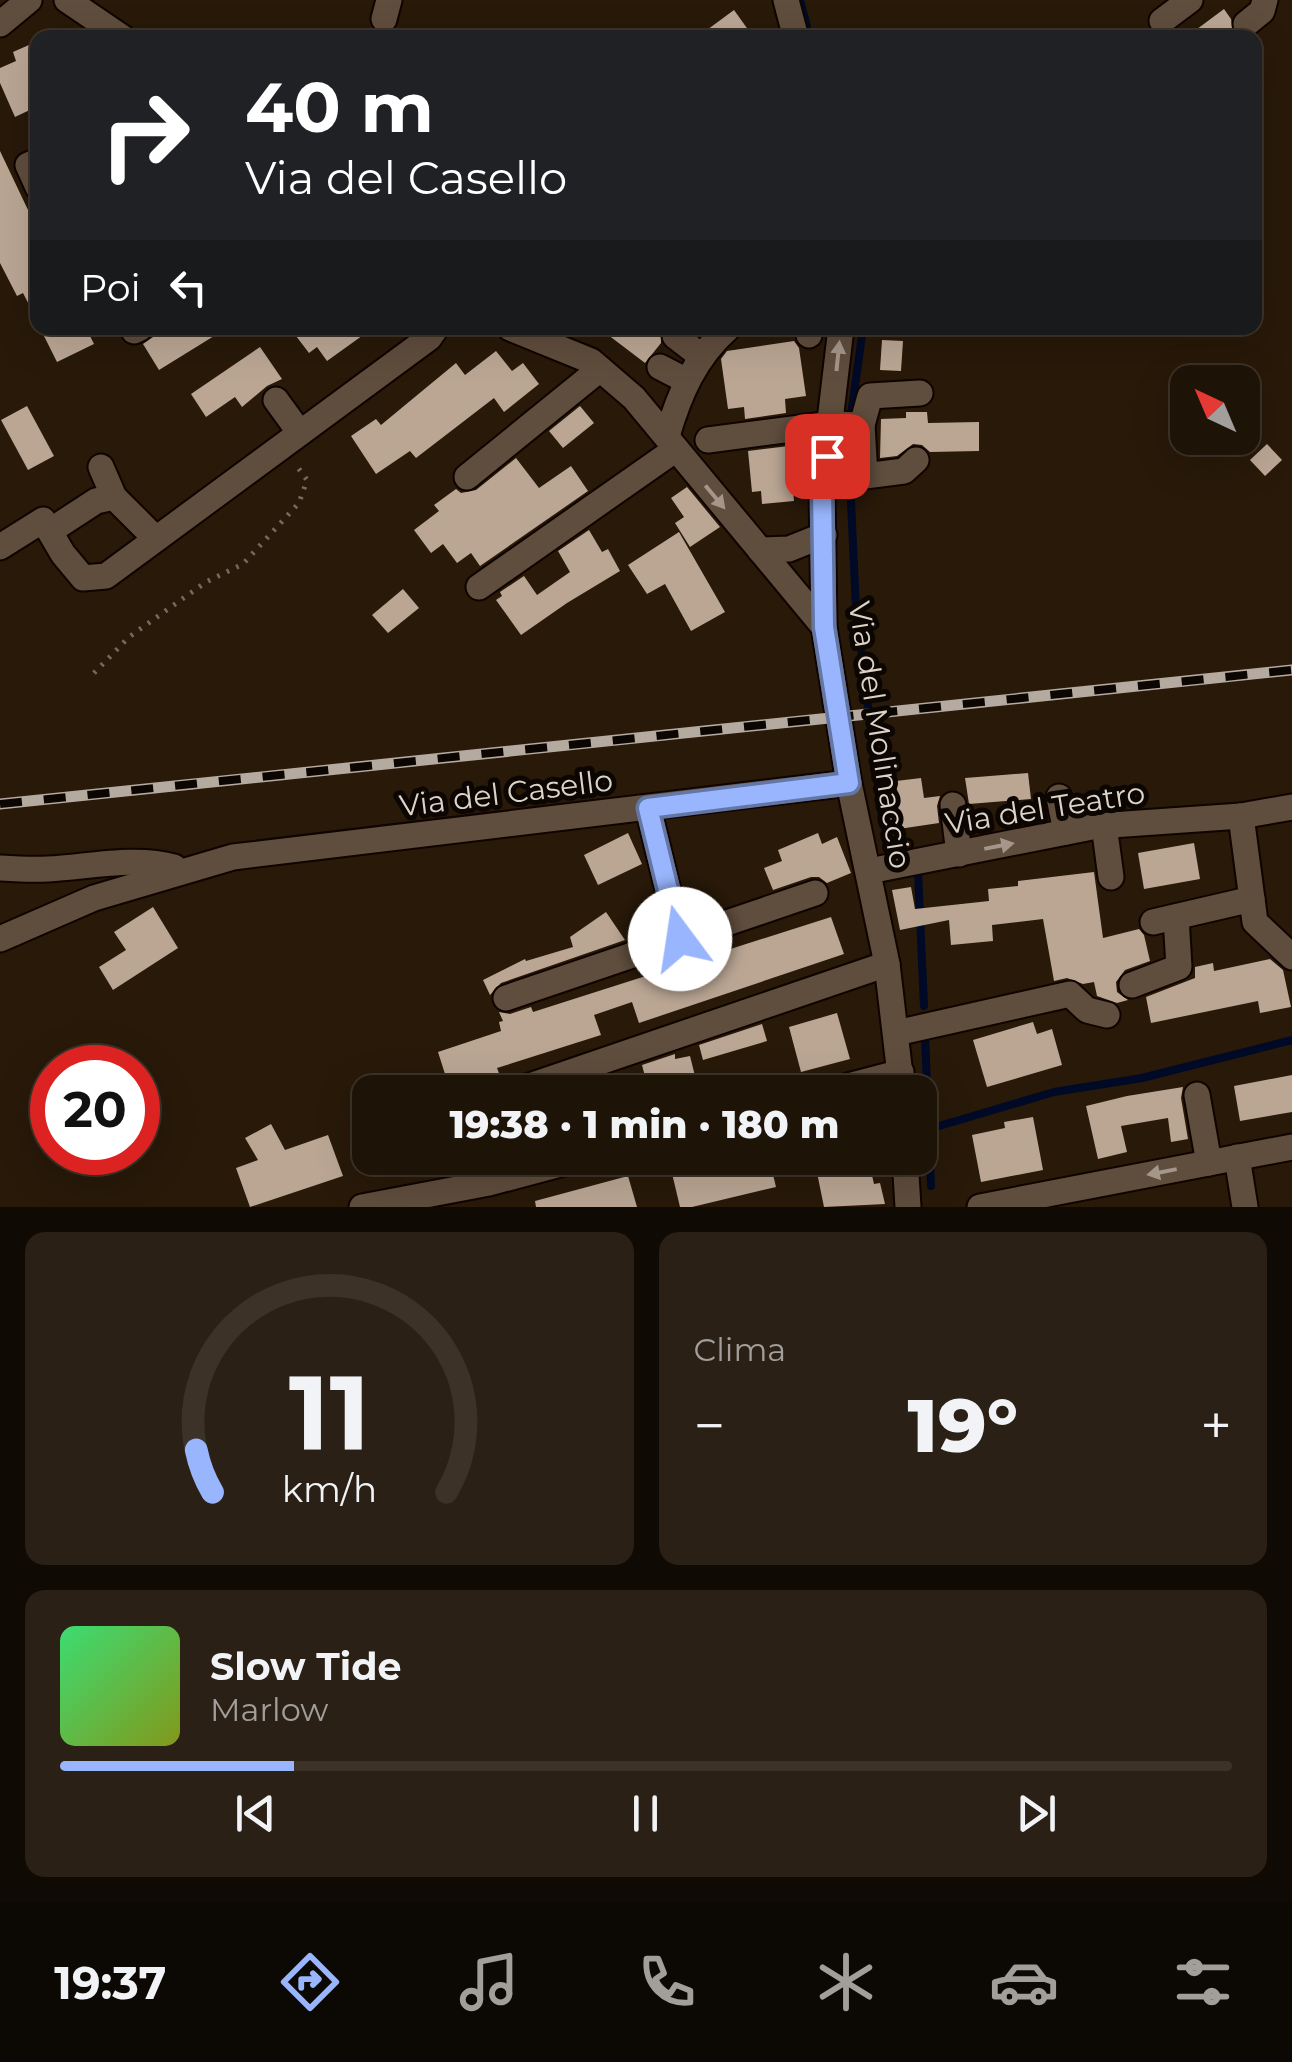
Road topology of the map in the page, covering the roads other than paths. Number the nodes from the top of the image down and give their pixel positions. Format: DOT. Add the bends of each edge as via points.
graph roads {
  1 [pos="29,0"];
  2 [pos="66,0"];
  3 [pos="786,0"];
  4 [pos="1190,0"];
  5 [pos="1266,0"];
  6 [pos="1162,21"];
  7 [pos="0,24"];
  8 [pos="1246,24"];
  9 [pos="101,29"];
  10 [pos="794,30"];
  11 [pos="431,335"];
  12 [pos="527,335"];
  13 [pos="731,335"];
  14 [pos="842,335"];
  15 [pos="675,336"];
  16 [pos="701,356"];
  17 [pos="660,367"];
  18 [pos="600,369"];
  19 [pos="687,380"];
  20 [pos="920,393"];
  21 [pos="276,400"];
  22 [pos="848,424"];
  23 [pos="292,439"];
  24 [pos="708,440"];
  25 [pos="671,443"];
  26 [pos="916,460"];
  27 [pos="101,467"];
  28 [pos="467,477"];
  29 [pos="114,497"];
  30 [pos="50,531"];
  31 [pos="824,535"];
  32 [pos="156,538"];
  33 [pos="0,547"];
  34 [pos="760,550"];
  35 [pos="479,587"];
  36 [pos="824,627"];
  37 [pos="849,783"];
  38 [pos="1058,796"];
  39 [pos="952,805"];
  40 [pos="1292,807"];
  41 [pos="648,808"];
  42 [pos="1241,816"];
  43 [pos="1104,826"];
  44 [pos="1066,832"];
  45 [pos="958,854"];
  46 [pos="0,868"];
  47 [pos="178,871"];
  48 [pos="869,872"];
  49 [pos="1110,877"];
  50 [pos="815,893"];
  51 [pos="1252,899"];
  52 [pos="0,939"];
  53 [pos="680,939"];
  54 [pos="1292,957"];
  55 [pos="887,964"];
  56 [pos="1132,984"];
  57 [pos="506,998"];
  58 [pos="1107,1016"];
  59 [pos="896,1033"];
  60 [pos="562,1075"];
  61 [pos="901,1075"];
  62 [pos="1197,1094"];
  63 [pos="1292,1146"];
  64 [pos="1237,1158"];
  65 [pos="1208,1163"];
  66 [pos="516,1175"];
  67 [pos="906,1175"];
  68 [pos="1118,1180"];
  69 [pos="1046,1201"];
  70 [pos="362,1207"];
  71 [pos="908,1207"];
  72 [pos="980,1207"];
  73 [pos="1123,1207"];
  74 [pos="1245,1207"];
  1 -- 7 [label="street"];
  2 -- 9 [label="street"];
  3 -- 10 [label="street"];
  4 -- 6 [label="street"];
  5 -- 8 [label="street"];
  11 -- 23 [label="street"];
  12 -- 18 [label="street"];
  13 -- 16 [label="street" via="710,343"];
  22 -- 14 [label="street, Via del Molinaccio, one-way"];
  15 -- 16 [label="street"];
  16 -- 19 [label="street"];
  17 -- 19 [label="street"];
  18 -- 25 [label="street"];
  18 -- 28 [label="street"];
  19 -- 25 [label="street"];
  20 -- 22 [label="street" via="870,396"];
  21 -- 23 [label="street"];
  22 -- 24 [label="street"];
  22 -- 26 [label="street" via="865,476 904,471"];
  22 -- 31 [label="street, Via del Molinaccio" via="822,488"];
  23 -- 32 [label="street"];
  25 -- 34 [label="street, one-way"];
  25 -- 35 [label="street"];
  27 -- 29 [label="street"];
  29 -- 30 [label="street"];
  29 -- 32 [label="street"];
  30 -- 32 [label="street" via="83,578 106,576"];
  30 -- 33 [label="street" via="43,520"];
  31 -- 34 [label="street" via="789,550"];
  31 -- 36 [label="street, Via del Molinaccio"];
  34 -- 36 [label="street"];
  36 -- 37 [label="street, Via del Molinaccio"];
  37 -- 41 [label="street, Via del Casello"];
  37 -- 48 [label="street, Via del Molinaccio"];
  38 -- 44 [label="street"];
  39 -- 45 [label="street"];
  40 -- 42 [label="street, Via del Teatro"];
  41 -- 47 [label="street, Via del Casello" via="233,858"];
  41 -- 53 [label="street"];
  42 -- 43 [label="street, Via del Teatro"];
  42 -- 51 [label="street"];
  43 -- 44 [label="street, Via del Teatro"];
  43 -- 49 [label="street"];
  45 -- 44 [label="street, Via del Teatro, one-way"];
  45 -- 48 [label="street, Via del Teatro"];
  46 -- 47 [label="street" via="163,864"];
  47 -- 52 [label="street, Via del Casello"];
  48 -- 55 [label="street, Via del Molinaccio"];
  50 -- 53 [label="street"];
  51 -- 54 [label="street" via="1255,922"];
  51 -- 56 [label="street" via="1165,920 1179,967"];
  53 -- 57 [label="street"];
  55 -- 59 [label="street, Via del Molinaccio"];
  55 -- 60 [label="street"];
  58 -- 59 [label="street" via="1087,1010 1070,994"];
  59 -- 61 [label="street, Via del Molinaccio"];
  62 -- 65 [label="street"];
  63 -- 64 [label="street"];
  64 -- 65 [label="street"];
  64 -- 74 [label="street"];
  65 -- 68 [label="street, one-way"];
  66 -- 70 [label="street"];
  67 -- 71 [label="street"];
  68 -- 69 [label="street"];
  68 -- 73 [label="street"];
  69 -- 72 [label="street"];
}
